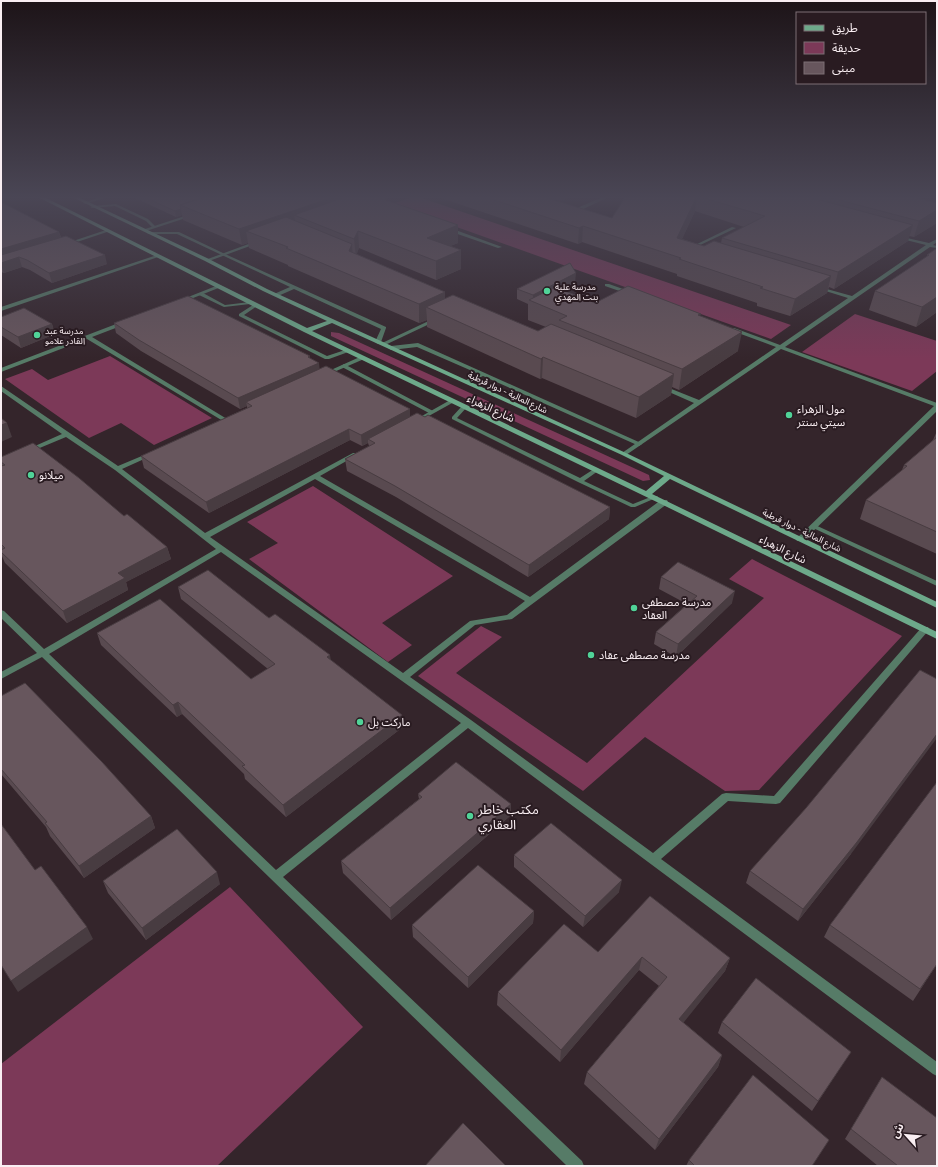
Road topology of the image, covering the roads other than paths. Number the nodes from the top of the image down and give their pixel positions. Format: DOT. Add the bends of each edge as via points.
graph roads {
  1 [pos="148,250"];
  2 [pos="187,250"];
  3 [pos="214,250"];
  4 [pos="236,250"];
  5 [pos="921,250"];
  6 [pos="223,255"];
  7 [pos="159,256"];
  8 [pos="207,260"];
  9 [pos="809,284"];
  10 [pos="607,285"];
  11 [pos="218,287"];
  12 [pos="294,287"];
  13 [pos="201,294"];
  14 [pos="635,294"];
  15 [pos="276,295"];
  16 [pos="853,298"];
  17 [pos="172,305"];
  18 [pos="253,305"];
  19 [pos="1,309"];
  20 [pos="445,315"];
  21 [pos="130,321"];
  22 [pos="331,321"];
  23 [pos="723,326"];
  24 [pos="306,331"];
  25 [pos="87,337"];
  26 [pos="380,343"];
  27 [pos="782,347"];
  28 [pos="391,348"];
  29 [pos="348,351"];
  30 [pos="362,358"];
  31 [pos="344,366"];
  32 [pos="1,370"];
  33 [pos="484,374"];
  34 [pos="322,376"];
  35 [pos="466,382"];
  36 [pos="656,384"];
  37 [pos="1,388"];
  38 [pos="452,401"];
  39 [pos="700,403"];
  40 [pos="937,406"];
  41 [pos="464,407"];
  42 [pos="432,412"];
  43 [pos="232,417"];
  44 [pos="225,420"];
  45 [pos="218,423"];
  46 [pos="412,423"];
  47 [pos="67,434"];
  48 [pos="639,444"];
  49 [pos="160,449"];
  50 [pos="364,449"];
  51 [pos="23,452"];
  52 [pos="624,454"];
  53 [pos="117,469"];
  54 [pos="596,470"];
  55 [pos="315,476"];
  56 [pos="669,476"];
  57 [pos="580,481"];
  58 [pos="647,494"];
  59 [pos="655,497"];
  60 [pos="664,502"];
  61 [pos="813,526"];
  62 [pos="205,536"];
  63 [pos="800,539"];
  64 [pos="221,549"];
  65 [pos="937,584"];
  66 [pos="531,601"];
  67 [pos="937,605"];
  68 [pos="1,612"];
  69 [pos="925,629"];
  70 [pos="937,636"];
  71 [pos="43,653"];
  72 [pos="1,676"];
  73 [pos="403,678"];
  74 [pos="468,723"];
  75 [pos="654,859"];
  76 [pos="275,877"];
  77 [pos="937,1070"];
  78 [pos="577,1166"];
  1 -- 7 [label="main road, شارع الزهراء"];
  2 -- 8 [label="main road, شارع المالية - دوار قرطبة"];
  3 -- 6 [label="lane"];
  4 -- 6 [label="street"];
  5 -- 16 [label="street"];
  6 -- 8 [label="street"];
  6 -- 12 [label="lane"];
  7 -- 11 [label="main road, شارع الزهراء"];
  7 -- 19 [label="street"];
  8 -- 15 [label="main road, شارع المالية - دوار قرطبة"];
  9 -- 16 [label="street"];
  10 -- 14 [label="street"];
  11 -- 13 [label="street"];
  11 -- 18 [label="main road, شارع الزهراء"];
  12 -- 15 [label="lane"];
  12 -- 26 [label="lane" via="384,328"];
  13 -- 17 [label="street"];
  13 -- 18 [label="lane" via="224,306"];
  15 -- 22 [label="main road, شارع المالية - دوار قرطبة"];
  16 -- 27 [label="street"];
  18 -- 24 [label="main road, شارع الزهراء"];
  18 -- 29 [label="lane" via="241,315 327,358"];
  20 -- 26 [label="street"];
  21 -- 25 [label="street"];
  22 -- 24 [label="main road"];
  22 -- 26 [label="main road, شارع المالية - دوار قرطبة"];
  23 -- 27 [label="street"];
  24 -- 29 [label="main road, شارع الزهراء"];
  25 -- 32 [label="street"];
  25 -- 44 [label="street"];
  26 -- 28 [label="main road, شارع المالية - دوار قرطبة"];
  27 -- 39 [label="street"];
  27 -- 40 [label="street"];
  28 -- 33 [label="lane" via="418,345"];
  28 -- 35 [label="main road, شارع المالية - دوار قرطبة"];
  29 -- 30 [label="main road, شارع الزهراء"];
  30 -- 31 [label="street"];
  30 -- 38 [label="main road, شارع الزهراء"];
  31 -- 34 [label="street"];
  31 -- 42 [label="lane"];
  33 -- 35 [label="lane"];
  33 -- 48 [label="lane"];
  35 -- 52 [label="main road, شارع المالية - دوار قرطبة"];
  36 -- 39 [label="street"];
  37 -- 47 [label="street"];
  38 -- 41 [label="main road, شارع الزهراء"];
  38 -- 42 [label="street"];
  39 -- 48 [label="street"];
  40 -- 61 [label="street"];
  41 -- 54 [label="main road, شارع الزهراء"];
  41 -- 57 [label="lane" via="454,418"];
  42 -- 46 [label="street"];
  43 -- 44 [label="street"];
  44 -- 45 [label="street"];
  47 -- 51 [label="street"];
  47 -- 53 [label="street"];
  48 -- 52 [label="street"];
  49 -- 53 [label="street"];
  50 -- 55 [label="street"];
  52 -- 56 [label="main road, شارع المالية - دوار قرطبة"];
  53 -- 62 [label="street"];
  54 -- 57 [label="lane"];
  54 -- 58 [label="main road, شارع الزهراء"];
  55 -- 62 [label="street"];
  55 -- 66 [label="street"];
  56 -- 58 [label="main road"];
  56 -- 63 [label="main road, شارع المالية - دوار قرطبة"];
  57 -- 59 [label="lane" via="633,506"];
  58 -- 59 [label="main road, شارع الزهراء"];
  59 -- 60 [label="main road, شارع الزهراء"];
  60 -- 66 [label="street"];
  60 -- 69 [label="main road, شارع الزهراء"];
  61 -- 63 [label="street"];
  61 -- 65 [label="lane"];
  62 -- 64 [label="street"];
  63 -- 67 [label="main road, شارع المالية - دوار قرطبة"];
  64 -- 71 [label="street"];
  64 -- 73 [label="street"];
  66 -- 73 [label="street" via="509,617 473,623"];
  68 -- 71 [label="street"];
  69 -- 70 [label="main road, شارع الزهراء"];
  69 -- 75 [label="street" via="776,800 726,797"];
  71 -- 72 [label="street"];
  71 -- 76 [label="street"];
  73 -- 74 [label="street"];
  74 -- 75 [label="street"];
  74 -- 76 [label="street"];
  75 -- 77 [label="street"];
  76 -- 78 [label="street"];
}
